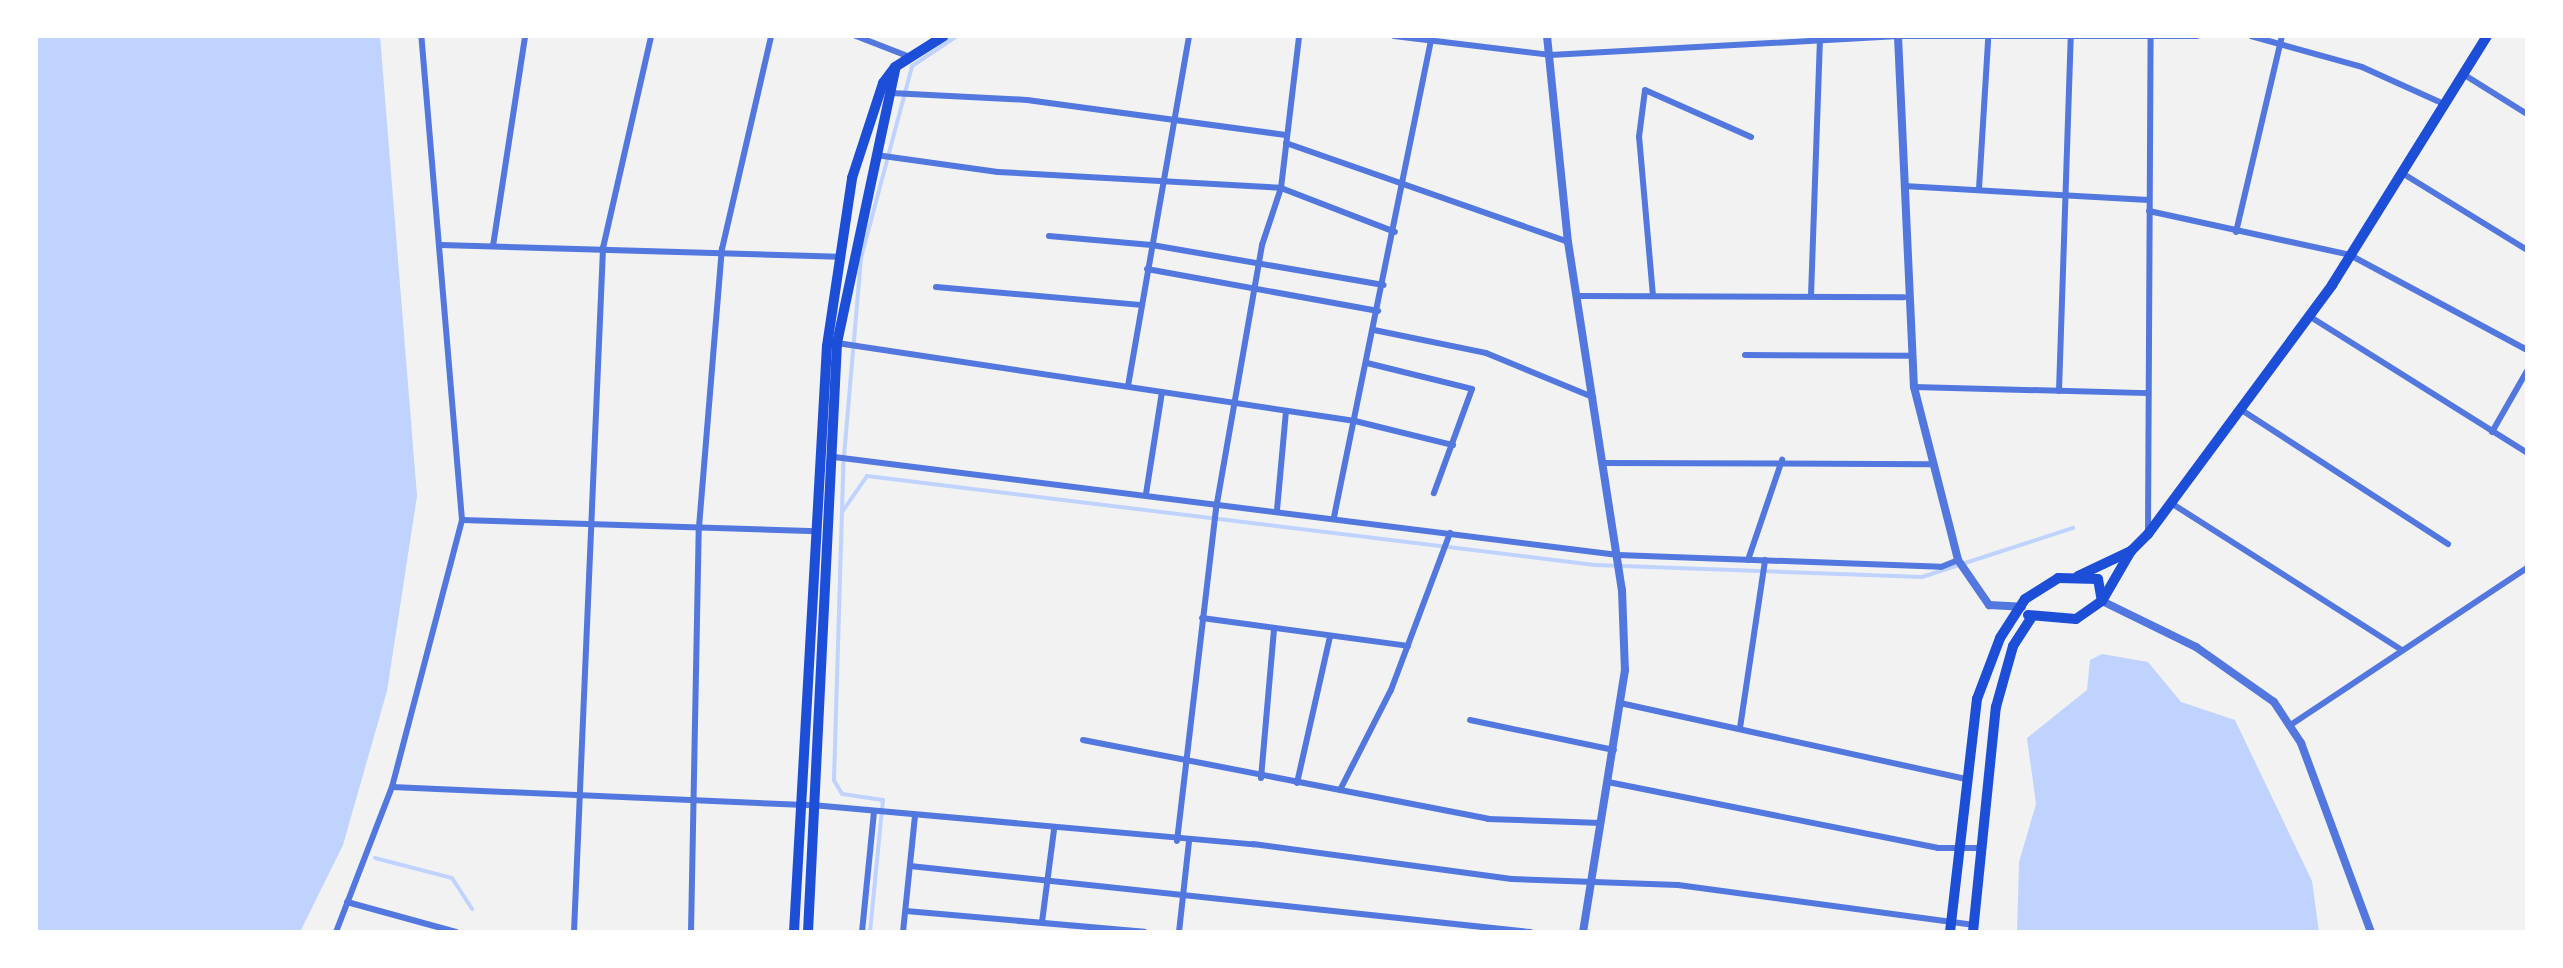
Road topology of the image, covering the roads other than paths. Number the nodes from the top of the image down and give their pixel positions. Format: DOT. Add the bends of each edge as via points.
graph roads {
  1 [pos="421,36"];
  2 [pos="525,36"];
  3 [pos="651,36"];
  4 [pos="771,36"];
  5 [pos="856,36"];
  6 [pos="944,36"];
  7 [pos="1189,36"];
  8 [pos="1299,36"];
  9 [pos="1394,36"];
  10 [pos="1547,36"];
  11 [pos="1898,36"];
  12 [pos="2197,36"];
  13 [pos="2251,36"];
  14 [pos="2487,36"];
  15 [pos="2151,37"];
  16 [pos="2013,38"];
  17 [pos="2071,38"];
  18 [pos="1820,40"];
  19 [pos="1988,40"];
  20 [pos="2281,40"];
  21 [pos="1431,41"];
  22 [pos="1550,55"];
  23 [pos="910,57"];
  24 [pos="895,67"];
  25 [pos="2463,74"];
  26 [pos="891,93"];
  27 [pos="2444,104"];
  28 [pos="2527,114"];
  29 [pos="1178,116"];
  30 [pos="1751,137"];
  31 [pos="1286,139"];
  32 [pos="875,155"];
  33 [pos="2402,173"];
  34 [pos="1164,180"];
  35 [pos="1904,186"];
  36 [pos="1281,188"];
  37 [pos="1404,189"];
  38 [pos="1979,189"];
  39 [pos="2061,193"];
  40 [pos="2149,200"];
  41 [pos="2149,211"];
  42 [pos="1395,232"];
  43 [pos="2236,232"];
  44 [pos="1049,236"];
  45 [pos="1568,242"];
  46 [pos="441,245"];
  47 [pos="1152,245"];
  48 [pos="493,246"];
  49 [pos="603,248"];
  50 [pos="722,249"];
  51 [pos="2527,250"];
  52 [pos="2350,255"];
  53 [pos="839,257"];
  54 [pos="1258,263"];
  55 [pos="1147,269"];
  56 [pos="1384,285"];
  57 [pos="936,287"];
  58 [pos="1255,287"];
  59 [pos="1580,296"];
  60 [pos="1653,296"];
  61 [pos="1811,296"];
  62 [pos="1904,297"];
  63 [pos="1140,305"];
  64 [pos="1378,311"];
  65 [pos="2309,316"];
  66 [pos="1374,330"];
  67 [pos="837,343"];
  68 [pos="2527,350"];
  69 [pos="1745,355"];
  70 [pos="1909,356"];
  71 [pos="1367,363"];
  72 [pos="2527,371"];
  73 [pos="1128,386"];
  74 [pos="1914,387"];
  75 [pos="2059,391"];
  76 [pos="1162,392"];
  77 [pos="2148,393"];
  78 [pos="1593,397"];
  79 [pos="1235,403"];
  80 [pos="2240,409"];
  81 [pos="1286,411"];
  82 [pos="1355,421"];
  83 [pos="2492,432"];
  84 [pos="1453,445"];
  85 [pos="2527,453"];
  86 [pos="834,457"];
  87 [pos="1782,460"];
  88 [pos="1602,463"];
  89 [pos="1930,464"];
  90 [pos="1434,493"];
  91 [pos="1146,494"];
  92 [pos="1217,503"];
  93 [pos="2171,503"];
  94 [pos="1277,510"];
  95 [pos="1334,517"];
  96 [pos="462,520"];
  97 [pos="586,523"];
  98 [pos="699,527"];
  99 [pos="817,531"];
  100 [pos="1450,533"];
  101 [pos="2148,534"];
  102 [pos="2448,544"];
  103 [pos="2131,551"];
  104 [pos="1618,555"];
  105 [pos="1748,560"];
  106 [pos="1765,560"];
  107 [pos="1960,563"];
  108 [pos="2527,568"];
  109 [pos="2078,576"];
  110 [pos="2102,601"];
  111 [pos="2022,607"];
  112 [pos="1202,618"];
  113 [pos="2031,618"];
  114 [pos="1274,630"];
  115 [pos="1330,637"];
  116 [pos="1408,646"];
  117 [pos="2402,650"];
  118 [pos="1620,703"];
  119 [pos="1470,720"];
  120 [pos="2289,726"];
  121 [pos="1740,728"];
  122 [pos="1083,740"];
  123 [pos="1614,750"];
  124 [pos="1189,765"];
  125 [pos="1261,778"];
  126 [pos="1965,779"];
  127 [pos="1608,782"];
  128 [pos="1297,783"];
  129 [pos="392,787"];
  130 [pos="1340,790"];
  131 [pos="576,799"];
  132 [pos="691,801"];
  133 [pos="807,805"];
  134 [pos="874,812"];
  135 [pos="915,815"];
  136 [pos="1601,823"];
  137 [pos="1054,829"];
  138 [pos="1177,841"];
  139 [pos="1189,842"];
  140 [pos="1959,848"];
  141 [pos="1981,848"];
  142 [pos="910,866"];
  143 [pos="1050,880"];
  144 [pos="1592,880"];
  145 [pos="1183,891"];
  146 [pos="347,902"];
  147 [pos="906,911"];
  148 [pos="1042,922"];
  149 [pos="1951,927"];
  150 [pos="1973,928"];
  151 [pos="336,932"];
  152 [pos="456,932"];
  153 [pos="574,932"];
  154 [pos="691,932"];
  155 [pos="794,932"];
  156 [pos="808,932"];
  157 [pos="862,932"];
  158 [pos="903,932"];
  159 [pos="1144,932"];
  160 [pos="1179,932"];
  161 [pos="1530,932"];
  162 [pos="1583,932"];
  163 [pos="2371,932"];
  1 -- 46 [label="street"];
  2 -- 48 [label="street"];
  3 -- 49 [label="street"];
  4 -- 50 [label="street"];
  5 -- 23 [label="street"];
  6 -- 23 [label="main road"];
  7 -- 29 [label="street"];
  8 -- 31 [label="street"];
  9 -- 21 [label="street"];
  10 -- 22 [label="street"];
  11 -- 18 [label="street"];
  11 -- 19 [label="street"];
  11 -- 35 [label="street"];
  12 -- 15 [label="street"];
  13 -- 20 [label="street"];
  14 -- 25 [label="main road"];
  15 -- 17 [label="street"];
  15 -- 40 [label="street"];
  16 -- 17 [label="street"];
  16 -- 19 [label="street"];
  17 -- 39 [label="street"];
  18 -- 22 [label="street"];
  18 -- 61 [label="street"];
  19 -- 38 [label="street"];
  20 -- 27 [label="street" via="2362,67"];
  20 -- 43 [label="street"];
  21 -- 22 [label="street"];
  21 -- 37 [label="street"];
  22 -- 45 [label="street"];
  23 -- 24 [label="main road"];
  24 -- 26 [label="main road"];
  24 -- 53 [label="main road" via="852,178"];
  25 -- 27 [label="main road"];
  25 -- 28 [label="street"];
  26 -- 29 [label="street"];
  26 -- 32 [label="main road"];
  27 -- 33 [label="main road"];
  29 -- 31 [label="street"];
  29 -- 34 [label="street"];
  30 -- 60 [label="street" via="1645,90 1639,137"];
  31 -- 36 [label="street"];
  31 -- 37 [label="street"];
  32 -- 34 [label="street" via="998,172"];
  32 -- 67 [label="main road"];
  33 -- 51 [label="street"];
  33 -- 52 [label="main road"];
  34 -- 36 [label="street"];
  34 -- 47 [label="street"];
  35 -- 38 [label="street"];
  35 -- 62 [label="street"];
  36 -- 42 [label="street"];
  36 -- 54 [label="street"];
  37 -- 42 [label="street"];
  37 -- 45 [label="street"];
  38 -- 39 [label="street"];
  39 -- 40 [label="street"];
  39 -- 75 [label="street"];
  40 -- 41 [label="street"];
  41 -- 43 [label="street"];
  41 -- 77 [label="street"];
  42 -- 56 [label="street"];
  43 -- 52 [label="street"];
  44 -- 47 [label="street"];
  45 -- 59 [label="street"];
  46 -- 48 [label="street"];
  46 -- 96 [label="street"];
  47 -- 54 [label="street"];
  47 -- 55 [label="street"];
  48 -- 49 [label="street"];
  49 -- 50 [label="street"];
  49 -- 97 [label="street"];
  50 -- 53 [label="street"];
  50 -- 98 [label="street"];
  52 -- 65 [label="main road"];
  52 -- 68 [label="street"];
  53 -- 99 [label="main road"];
  54 -- 56 [label="street"];
  54 -- 58 [label="street"];
  55 -- 58 [label="street"];
  55 -- 63 [label="street"];
  56 -- 64 [label="street"];
  57 -- 63 [label="street"];
  58 -- 64 [label="street"];
  58 -- 79 [label="street"];
  59 -- 60 [label="street"];
  59 -- 78 [label="street"];
  60 -- 61 [label="street"];
  61 -- 62 [label="street"];
  62 -- 70 [label="street"];
  63 -- 73 [label="street"];
  64 -- 66 [label="street"];
  65 -- 80 [label="main road"];
  65 -- 83 [label="street"];
  66 -- 71 [label="street"];
  66 -- 78 [label="street" via="1486,353"];
  67 -- 73 [label="street"];
  67 -- 86 [label="main road"];
  69 -- 70 [label="street"];
  70 -- 74 [label="street"];
  71 -- 82 [label="street"];
  71 -- 84 [label="street" via="1472,389"];
  72 -- 83 [label="street"];
  73 -- 76 [label="street"];
  74 -- 75 [label="street"];
  74 -- 89 [label="street"];
  75 -- 77 [label="street"];
  76 -- 79 [label="street"];
  76 -- 91 [label="street"];
  77 -- 101 [label="street"];
  78 -- 88 [label="street"];
  79 -- 81 [label="street"];
  79 -- 92 [label="street"];
  80 -- 93 [label="main road"];
  80 -- 102 [label="street"];
  81 -- 82 [label="street"];
  81 -- 94 [label="street"];
  82 -- 84 [label="street"];
  82 -- 95 [label="street"];
  83 -- 85 [label="street"];
  84 -- 90 [label="street"];
  86 -- 91 [label="street"];
  86 -- 133 [label="main road"];
  87 -- 88 [label="street"];
  87 -- 89 [label="street"];
  87 -- 105 [label="street"];
  88 -- 104 [label="street"];
  89 -- 107 [label="street"];
  91 -- 92 [label="street"];
  92 -- 94 [label="street"];
  92 -- 112 [label="street"];
  93 -- 101 [label="main road"];
  93 -- 117 [label="street"];
  94 -- 95 [label="street"];
  95 -- 100 [label="street"];
  96 -- 97 [label="street"];
  96 -- 129 [label="street"];
  97 -- 98 [label="street"];
  97 -- 131 [label="street"];
  98 -- 99 [label="street"];
  98 -- 132 [label="street"];
  99 -- 133 [label="main road"];
  100 -- 104 [label="street"];
  100 -- 116 [label="street"];
  101 -- 103 [label="main road"];
  103 -- 109 [label="main road"];
  103 -- 110 [label="main road"];
  104 -- 105 [label="street"];
  104 -- 118 [label="street"];
  105 -- 106 [label="street"];
  106 -- 107 [label="street" via="1941,567"];
  106 -- 121 [label="street"];
  107 -- 111 [label="street" via="1989,605"];
  108 -- 117 [label="street"];
  109 -- 110 [label="main road" via="2098,579"];
  109 -- 111 [label="main road" via="2039,587"];
  110 -- 113 [label="main road" via="2076,619"];
  110 -- 120 [label="street" via="2244,676"];
  111 -- 113 [label="main road"];
  111 -- 126 [label="main road" via="2000,638 1977,699"];
  112 -- 114 [label="street"];
  112 -- 124 [label="street"];
  113 -- 141 [label="main road" via="2013,646 1996,707"];
  114 -- 115 [label="street"];
  114 -- 125 [label="street"];
  115 -- 116 [label="street"];
  115 -- 128 [label="street"];
  116 -- 130 [label="street"];
  117 -- 120 [label="street"];
  118 -- 121 [label="street"];
  118 -- 123 [label="street"];
  119 -- 123 [label="street"];
  120 -- 163 [label="street"];
  121 -- 126 [label="street"];
  122 -- 124 [label="street"];
  123 -- 127 [label="street"];
  124 -- 125 [label="street"];
  124 -- 138 [label="street"];
  125 -- 128 [label="street"];
  126 -- 140 [label="main road"];
  127 -- 136 [label="street"];
  127 -- 140 [label="street"];
  128 -- 130 [label="street"];
  129 -- 131 [label="street"];
  129 -- 146 [label="street"];
  130 -- 136 [label="street" via="1488,819"];
  131 -- 132 [label="street"];
  131 -- 153 [label="street"];
  132 -- 133 [label="street"];
  132 -- 154 [label="street"];
  133 -- 134 [label="street"];
  133 -- 155 [label="main road"];
  133 -- 156 [label="main road"];
  134 -- 135 [label="street"];
  134 -- 157 [label="street"];
  135 -- 137 [label="street"];
  135 -- 142 [label="street"];
  136 -- 144 [label="street"];
  137 -- 138 [label="street"];
  137 -- 143 [label="street"];
  138 -- 139 [label="street"];
  139 -- 144 [label="street" via="1512,879"];
  139 -- 145 [label="street"];
  140 -- 141 [label="street"];
  140 -- 149 [label="main road"];
  141 -- 150 [label="main road"];
  142 -- 143 [label="street"];
  142 -- 147 [label="street"];
  143 -- 145 [label="street"];
  143 -- 148 [label="street"];
  144 -- 149 [label="street"];
  144 -- 162 [label="street"];
  145 -- 160 [label="street"];
  145 -- 161 [label="street"];
  146 -- 151 [label="street"];
  146 -- 152 [label="street"];
  147 -- 148 [label="street"];
  147 -- 158 [label="street"];
  148 -- 159 [label="street"];
  149 -- 150 [label="street"];
}
